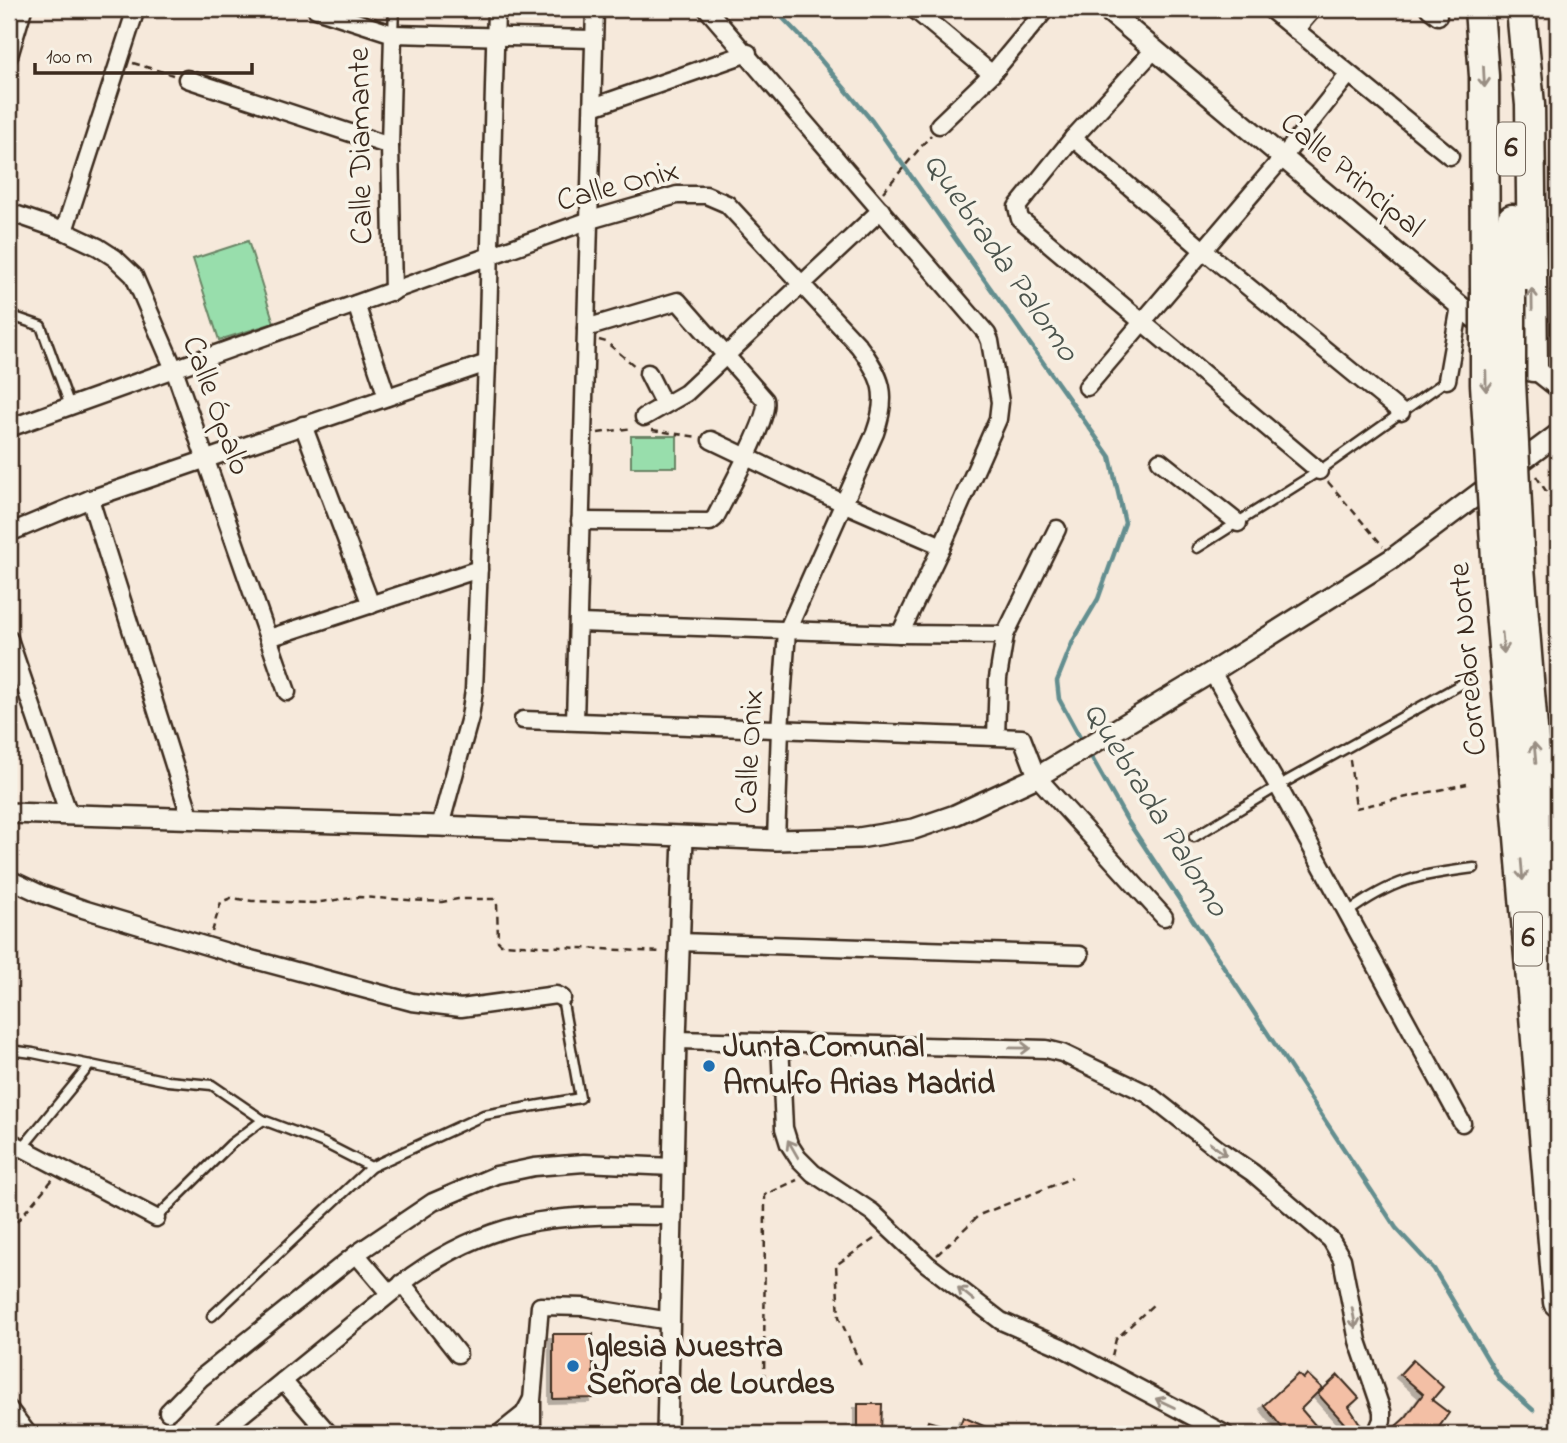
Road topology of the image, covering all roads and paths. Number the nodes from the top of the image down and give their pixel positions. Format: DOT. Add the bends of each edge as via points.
graph roads {
  1 [pos="23,9"];
  2 [pos="136,9"];
  3 [pos="316,9"];
  4 [pos="394,9"];
  5 [pos="496,9"];
  6 [pos="595,9"];
  7 [pos="707,9"];
  8 [pos="914,9"];
  9 [pos="1046,9"];
  10 [pos="1106,9"];
  11 [pos="1269,9"];
  12 [pos="1312,9"];
  13 [pos="1479,9"];
  14 [pos="1503,9"];
  15 [pos="1521,9"];
  16 [pos="1294,30"];
  17 [pos="393,34"];
  18 [pos="495,38"];
  19 [pos="593,39"];
  20 [pos="1154,50"];
  21 [pos="747,53"];
  22 [pos="9,55"];
  23 [pos="119,59"];
  24 [pos="992,74"];
  25 [pos="1349,74"];
  26 [pos="187,79"];
  27 [pos="593,107"];
  28 [pos="939,125"];
  29 [pos="1073,138"];
  30 [pos="390,146"];
  31 [pos="1450,156"];
  32 [pos="1283,157"];
  33 [pos="878,206"];
  34 [pos="9,212"];
  35 [pos="590,220"];
  36 [pos="64,231"];
  37 [pos="1202,249"];
  38 [pos="490,256"];
  39 [pos="803,284"];
  40 [pos="1498,289"];
  41 [pos="393,292"];
  42 [pos="356,304"];
  43 [pos="1460,306"];
  44 [pos="9,315"];
  45 [pos="1142,323"];
  46 [pos="586,332"];
  47 [pos="726,355"];
  48 [pos="487,363"];
  49 [pos="1533,367"];
  50 [pos="174,369"];
  51 [pos="648,373"];
  52 [pos="1447,380"];
  53 [pos="1087,387"];
  54 [pos="1558,387"];
  55 [pos="387,397"];
  56 [pos="664,405"];
  57 [pos="70,407"];
  58 [pos="1401,412"];
  59 [pos="645,423"];
  60 [pos="303,425"];
  61 [pos="9,428"];
  62 [pos="1558,434"];
  63 [pos="583,435"];
  64 [pos="711,440"];
  65 [pos="746,456"];
  66 [pos="205,458"];
  67 [pos="1525,459"];
  68 [pos="1160,461"];
  69 [pos="1319,471"];
  70 [pos="90,499"];
  71 [pos="845,504"];
  72 [pos="580,521"];
  73 [pos="1238,523"];
  74 [pos="1057,528"];
  75 [pos="9,533"];
  76 [pos="942,546"];
  77 [pos="1197,548"];
  78 [pos="1392,558"];
  79 [pos="479,569"];
  80 [pos="1509,571"];
  81 [pos="1558,579"];
  82 [pos="371,605"];
  83 [pos="579,623"];
  84 [pos="787,631"];
  85 [pos="900,634"];
  86 [pos="1005,635"];
  87 [pos="270,638"];
  88 [pos="9,639"];
  89 [pos="1212,672"];
  90 [pos="1465,682"];
  91 [pos="287,692"];
  92 [pos="523,719"];
  93 [pos="575,721"];
  94 [pos="780,730"];
  95 [pos="996,736"];
  96 [pos="1349,746"];
  97 [pos="1037,777"];
  98 [pos="1467,784"];
  99 [pos="1278,786"];
  100 [pos="9,813"];
  101 [pos="69,816"];
  102 [pos="191,820"];
  103 [pos="440,827"];
  104 [pos="683,837"];
  105 [pos="1194,837"];
  106 [pos="776,840"];
  107 [pos="1475,868"];
  108 [pos="9,879"];
  109 [pos="1347,913"];
  110 [pos="1164,917"];
  111 [pos="208,946"];
  112 [pos="679,947"];
  113 [pos="1080,955"];
  114 [pos="562,998"];
  115 [pos="676,1040"];
  116 [pos="1558,1041"];
  117 [pos="780,1043"];
  118 [pos="9,1050"];
  119 [pos="90,1065"];
  120 [pos="263,1121"];
  121 [pos="1462,1123"];
  122 [pos="15,1145"];
  123 [pos="371,1167"];
  124 [pos="673,1167"];
  125 [pos="62,1169"];
  126 [pos="813,1173"];
  127 [pos="1072,1178"];
  128 [pos="672,1216"];
  129 [pos="156,1218"];
  130 [pos="891,1228"];
  131 [pos="9,1231"];
  132 [pos="356,1254"];
  133 [pos="928,1264"];
  134 [pos="402,1283"];
  135 [pos="388,1293"];
  136 [pos="1558,1302"];
  137 [pos="1154,1304"];
  138 [pos="212,1316"];
  139 [pos="670,1321"];
  140 [pos="458,1354"];
  141 [pos="861,1365"];
  142 [pos="1108,1373"];
  143 [pos="283,1381"];
  144 [pos="764,1392"];
  145 [pos="531,1400"];
  146 [pos="9,1409"];
  147 [pos="168,1412"];
  148 [pos="28,1434"];
  149 [pos="218,1434"];
  150 [pos="329,1434"];
  151 [pos="499,1434"];
  152 [pos="532,1434"];
  153 [pos="667,1434"];
  154 [pos="1225,1434"];
  155 [pos="1376,1434"];
  1 -- 22 [label="street"];
  2 -- 23 [label="street"];
  3 -- 17 [label="street, Calle Diamante"];
  4 -- 17 [label="lane"];
  5 -- 18 [label="street"];
  6 -- 19 [label="street"];
  7 -- 21 [label="street"];
  8 -- 24 [label="street"];
  9 -- 24 [label="street"];
  10 -- 20 [label="street, Calle Principal"];
  11 -- 16 [label="street"];
  12 -- 16 [label="street"];
  13 -- 40 [label="highway, Corredor Norte / 6, one-way"];
  14 -- 40 [label="highway, Corredor Norte / 6" via="1512,198"];
  49 -- 15 [label="highway, one-way" via="1530,105"];
  16 -- 25 [label="street"];
  17 -- 18 [label="street"];
  17 -- 30 [label="street, Calle Diamante"];
  18 -- 19 [label="street"];
  18 -- 38 [label="street"];
  19 -- 27 [label="street"];
  20 -- 29 [label="street"];
  20 -- 32 [label="street, Calle Principal"];
  21 -- 27 [label="street"];
  21 -- 33 [label="street"];
  23 -- 26 [label="path"];
  23 -- 36 [label="street"];
  24 -- 28 [label="street"];
  25 -- 31 [label="street"];
  25 -- 32 [label="street"];
  26 -- 30 [label="street"];
  27 -- 35 [label="street"];
  28 -- 33 [label="path"];
  29 -- 37 [label="street"];
  29 -- 45 [label="street" via="1017,207 1017,213"];
  30 -- 41 [label="street, Calle Diamante"];
  32 -- 37 [label="street"];
  32 -- 43 [label="street, Calle Principal"];
  33 -- 39 [label="street"];
  33 -- 76 [label="street" via="987,334 993,352 1000,410"];
  34 -- 36 [label="street, Calle Ópalo"];
  35 -- 38 [label="street, Calle Onix"];
  35 -- 39 [label="street, Calle Onix" via="677,195 706,195 727,204"];
  35 -- 46 [label="street"];
  36 -- 50 [label="street, Calle Ópalo" via="98,247 134,276"];
  37 -- 45 [label="street"];
  37 -- 58 [label="street"];
  38 -- 41 [label="street, Calle Onix"];
  38 -- 48 [label="street"];
  39 -- 47 [label="street"];
  39 -- 71 [label="street, Calle Onix" via="875,367 882,390 883,413"];
  40 -- 80 [label="highway, Corredor Norte / 6, bridge" via="1513,435"];
  41 -- 42 [label="street, Calle Onix"];
  42 -- 50 [label="street, Calle Onix"];
  42 -- 55 [label="street"];
  43 -- 49 [label="street, Calle Principal"];
  43 -- 52 [label="street"];
  44 -- 57 [label="lane" via="41,326"];
  45 -- 53 [label="street"];
  45 -- 69 [label="street"];
  46 -- 47 [label="street" via="678,301"];
  46 -- 51 [label="path"];
  46 -- 63 [label="street"];
  47 -- 56 [label="street" via="686,393"];
  47 -- 65 [label="street" via="767,404"];
  48 -- 55 [label="street"];
  48 -- 79 [label="street"];
  49 -- 54 [label="street, Calle Principal"];
  50 -- 57 [label="street, Calle Onix"];
  50 -- 66 [label="street, Calle Ópalo"];
  51 -- 56 [label="street"];
  52 -- 58 [label="lane"];
  55 -- 60 [label="street"];
  56 -- 59 [label="street"];
  57 -- 61 [label="street, Calle Onix"];
  58 -- 69 [label="lane"];
  59 -- 63 [label="path"];
  59 -- 64 [label="path"];
  60 -- 66 [label="street"];
  60 -- 82 [label="street"];
  62 -- 67 [label="street"];
  63 -- 72 [label="street"];
  64 -- 65 [label="street"];
  65 -- 71 [label="street"];
  65 -- 72 [label="street" via="710,522"];
  66 -- 70 [label="street"];
  66 -- 87 [label="street, Calle Ópalo"];
  67 -- 78 [label="street"];
  67 -- 81 [label="path" via="1554,503"];
  68 -- 73 [label="street"];
  69 -- 73 [label="lane"];
  69 -- 78 [label="path"];
  70 -- 75 [label="street"];
  70 -- 102 [label="street"];
  71 -- 76 [label="street"];
  71 -- 84 [label="street, Calle Onix"];
  72 -- 83 [label="street"];
  73 -- 77 [label="lane"];
  74 -- 86 [label="street"];
  76 -- 85 [label="street"];
  78 -- 89 [label="street"];
  79 -- 82 [label="street"];
  79 -- 103 [label="street" via="470,717"];
  116 -- 80 [label="highway, Corredor Norte / 6, one-way"];
  80 -- 136 [label="highway, Corredor Norte / 6, one-way"];
  82 -- 87 [label="street"];
  83 -- 84 [label="street"];
  83 -- 93 [label="street"];
  84 -- 85 [label="street"];
  84 -- 94 [label="street, Calle Onix"];
  85 -- 86 [label="street"];
  86 -- 95 [label="street"];
  87 -- 91 [label="street, Calle Ópalo"];
  88 -- 101 [label="street"];
  89 -- 97 [label="street"];
  89 -- 99 [label="street"];
  90 -- 96 [label="lane"];
  92 -- 93 [label="street"];
  93 -- 94 [label="street"];
  94 -- 95 [label="street"];
  94 -- 106 [label="street, Calle Onix"];
  95 -- 97 [label="street" via="1022,738"];
  96 -- 98 [label="path" via="1356,808"];
  96 -- 99 [label="lane"];
  97 -- 106 [label="street" via="914,829 859,838"];
  97 -- 110 [label="street"];
  99 -- 105 [label="lane"];
  99 -- 109 [label="street"];
  100 -- 101 [label="street"];
  101 -- 102 [label="street"];
  102 -- 103 [label="street"];
  103 -- 104 [label="street"];
  104 -- 106 [label="street"];
  104 -- 112 [label="street"];
  107 -- 109 [label="lane" via="1399,881"];
  108 -- 111 [label="street" via="83,909"];
  109 -- 121 [label="street"];
  111 -- 112 [label="path" via="221,902 231,898 313,903 359,897 442,902 494,899 502,944"];
  111 -- 114 [label="street" via="424,1004 461,1008 556,995"];
  112 -- 113 [label="street"];
  112 -- 115 [label="street"];
  114 -- 123 [label="lane" via="580,1098 484,1115"];
  115 -- 117 [label="street"];
  115 -- 124 [label="street"];
  126 -- 117 [label="street, one-way" via="794,1151 784,1128"];
  117 -- 155 [label="street, one-way" via="1046,1049 1148,1094 1262,1180 1336,1246 1358,1341 1382,1411"];
  118 -- 119 [label="lane"];
  119 -- 120 [label="lane" via="212,1085"];
  119 -- 122 [label="lane"];
  120 -- 123 [label="lane" via="324,1143"];
  120 -- 129 [label="lane" via="231,1144"];
  122 -- 125 [label="street"];
  123 -- 138 [label="lane"];
  124 -- 128 [label="street"];
  124 -- 132 [label="street" via="584,1163 496,1175 433,1202"];
  125 -- 129 [label="street"];
  125 -- 131 [label="path"];
  126 -- 130 [label="street"];
  126 -- 144 [label="path" via="765,1195"];
  127 -- 133 [label="path" via="979,1215"];
  128 -- 134 [label="street" via="600,1215 526,1223 486,1234 431,1262"];
  128 -- 139 [label="street"];
  130 -- 133 [label="street"];
  130 -- 141 [label="path" via="836,1265 839,1317"];
  132 -- 135 [label="street"];
  132 -- 147 [label="street" via="201,1378"];
  142 -- 133 [label="street, one-way" via="1001,1321"];
  134 -- 135 [label="street"];
  134 -- 140 [label="street"];
  135 -- 143 [label="street"];
  137 -- 142 [label="path" via="1116,1339"];
  139 -- 145 [label="street" via="584,1307 540,1306"];
  139 -- 153 [label="street"];
  154 -- 142 [label="street, one-way"];
  143 -- 149 [label="street"];
  143 -- 150 [label="street"];
  145 -- 151 [label="street" via="524,1413"];
  145 -- 152 [label="street"];
  146 -- 148 [label="street"];
}
